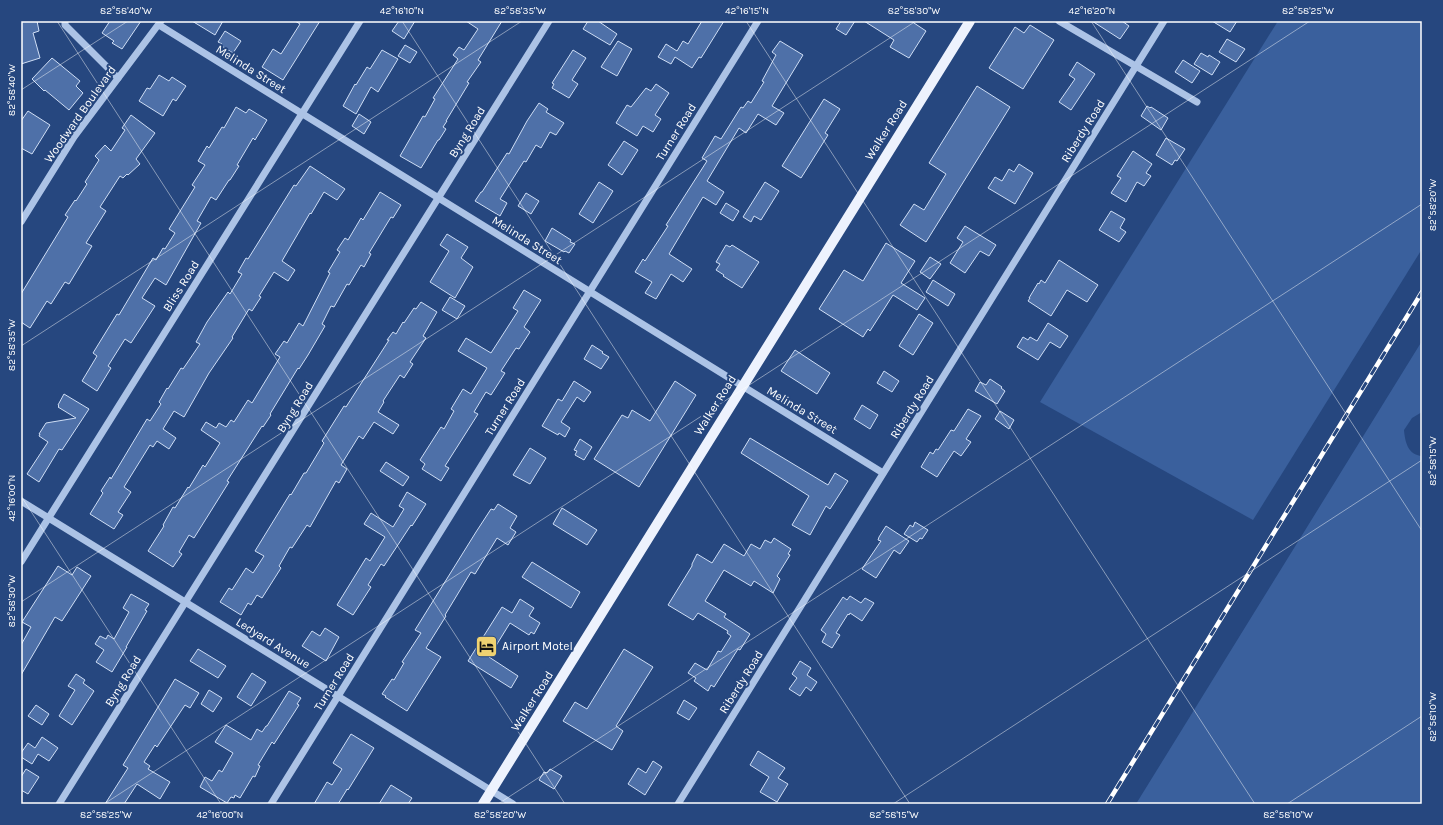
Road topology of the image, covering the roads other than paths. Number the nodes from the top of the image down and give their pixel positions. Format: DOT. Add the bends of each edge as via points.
graph roads {
  1 [pos="65,21"];
  2 [pos="360,21"];
  3 [pos="549,21"];
  4 [pos="758,21"];
  5 [pos="970,21"];
  6 [pos="1059,21"];
  7 [pos="1164,21"];
  8 [pos="160,23"];
  9 [pos="1136,67"];
  10 [pos="118,78"];
  11 [pos="1197,102"];
  12 [pos="302,114"];
  13 [pos="438,198"];
  14 [pos="21,222"];
  15 [pos="590,292"];
  16 [pos="742,386"];
  17 [pos="883,473"];
  18 [pos="21,501"];
  19 [pos="49,518"];
  20 [pos="21,562"];
  21 [pos="185,602"];
  22 [pos="338,696"];
  23 [pos="491,791"];
  24 [pos="59,804"];
  25 [pos="271,804"];
  26 [pos="483,804"];
  27 [pos="513,804"];
  28 [pos="678,804"];
  1 -- 10 [label="street" via="64,25"];
  2 -- 12 [label="street, Bliss Road"];
  3 -- 13 [label="street, Byng Road"];
  4 -- 15 [label="street, Turner Road"];
  5 -- 16 [label="main road, Walker Road"];
  6 -- 9 [label="street"];
  7 -- 9 [label="street, Riberdy Road"];
  8 -- 10 [label="street, Woodward Boulevard"];
  8 -- 12 [label="street, Melinda Street"];
  9 -- 11 [label="street"];
  9 -- 17 [label="street, Riberdy Road"];
  10 -- 14 [label="street, Woodward Boulevard" via="74,137"];
  12 -- 13 [label="street, Melinda Street"];
  12 -- 19 [label="street, Bliss Road"];
  13 -- 15 [label="street, Melinda Street"];
  13 -- 21 [label="street, Byng Road"];
  15 -- 16 [label="street, Melinda Street"];
  15 -- 22 [label="street, Turner Road"];
  16 -- 17 [label="street, Melinda Street"];
  16 -- 23 [label="main road, Walker Road"];
  17 -- 28 [label="street, Riberdy Road"];
  18 -- 19 [label="street, Ledyard Avenue"];
  19 -- 20 [label="street, Bliss Road"];
  19 -- 21 [label="street, Ledyard Avenue"];
  21 -- 22 [label="street, Ledyard Avenue"];
  21 -- 24 [label="street, Byng Road"];
  22 -- 23 [label="street, Ledyard Avenue"];
  22 -- 25 [label="street, Turner Road"];
  23 -- 26 [label="main road, Walker Road"];
  23 -- 27 [label="street, Ledyard Avenue"];
}
